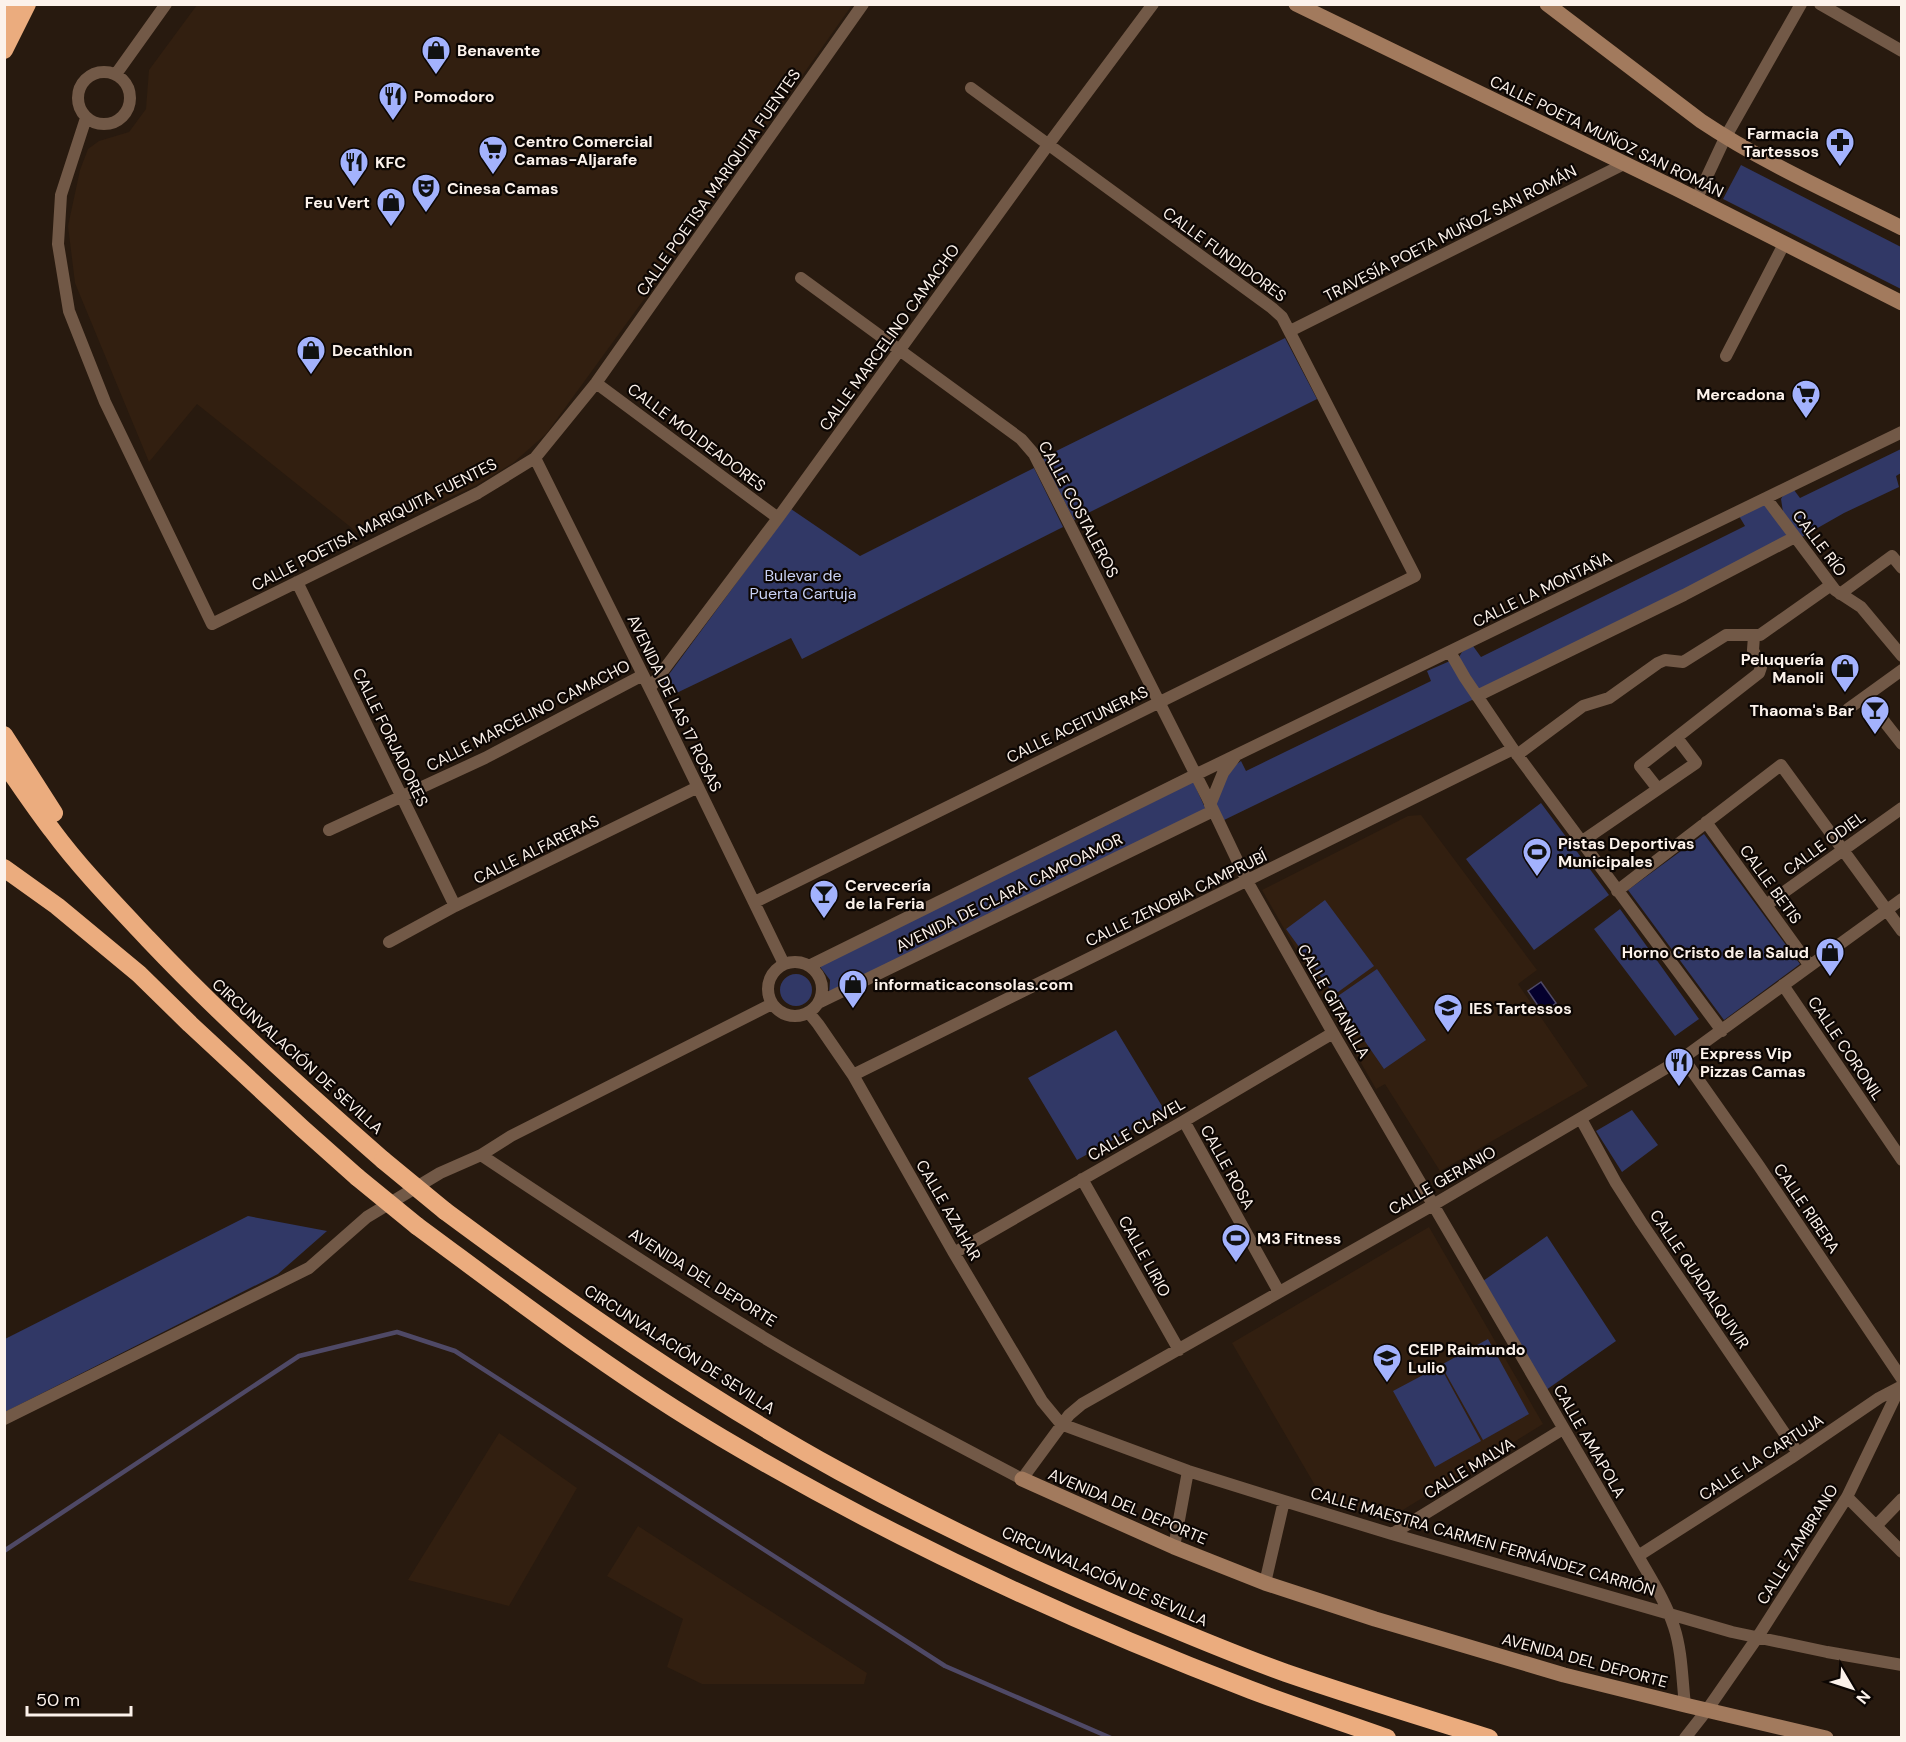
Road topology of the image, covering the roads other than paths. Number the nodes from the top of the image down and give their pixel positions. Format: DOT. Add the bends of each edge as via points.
graph roads {
  1 [pos="12,4"];
  2 [pos="18,4"];
  3 [pos="27,4"];
  4 [pos="166,4"];
  5 [pos="863,4"];
  6 [pos="1153,4"];
  7 [pos="1296,4"];
  8 [pos="1547,4"];
  9 [pos="1801,4"];
  10 [pos="1820,4"];
  11 [pos="4,21"];
  12 [pos="4,29"];
  13 [pos="4,50"];
  14 [pos="1902,51"];
  15 [pos="116,75"];
  16 [pos="971,88"];
  17 [pos="86,118"];
  18 [pos="1725,138"];
  19 [pos="1048,145"];
  20 [pos="1624,164"];
  21 [pos="1696,200"];
  22 [pos="1902,228"];
  23 [pos="1784,244"];
  24 [pos="801,278"];
  25 [pos="1902,303"];
  26 [pos="1290,331"];
  27 [pos="900,351"];
  28 [pos="1725,356"];
  29 [pos="596,383"];
  30 [pos="1902,432"];
  31 [pos="535,458"];
  32 [pos="1766,498"];
  33 [pos="778,518"];
  34 [pos="1795,537"];
  35 [pos="1902,568"];
  36 [pos="1415,576"];
  37 [pos="297,582"];
  38 [pos="1836,590"];
  39 [pos="1754,636"];
  40 [pos="1450,652"];
  41 [pos="1902,656"];
  42 [pos="1902,670"];
  43 [pos="643,675"];
  44 [pos="650,688"];
  45 [pos="1477,696"];
  46 [pos="1865,697"];
  47 [pos="1159,702"];
  48 [pos="1848,709"];
  49 [pos="4,735"];
  50 [pos="1677,738"];
  51 [pos="1900,739"];
  52 [pos="1515,752"];
  53 [pos="1238,754"];
  54 [pos="4,763"];
  55 [pos="1195,775"];
  56 [pos="698,787"];
  57 [pos="1658,789"];
  58 [pos="402,796"];
  59 [pos="1902,807"];
  60 [pos="1212,808"];
  61 [pos="1706,822"];
  62 [pos="329,830"];
  63 [pos="1581,842"];
  64 [pos="1842,850"];
  65 [pos="4,854"];
  66 [pos="4,868"];
  67 [pos="4,873"];
  68 [pos="1247,881"];
  69 [pos="32,887"];
  70 [pos="1617,891"];
  71 [pos="107,895"];
  72 [pos="1902,899"];
  73 [pos="755,902"];
  74 [pos="1766,905"];
  75 [pos="455,906"];
  76 [pos="1887,910"];
  77 [pos="1902,931"];
  78 [pos="389,942"];
  79 [pos="784,964"];
  80 [pos="809,966"];
  81 [pos="1810,966"];
  82 [pos="139,974"];
  83 [pos="1784,985"];
  84 [pos="820,1002"];
  85 [pos="772,1004"];
  86 [pos="809,1013"];
  87 [pos="1722,1030"];
  88 [pos="1333,1033"];
  89 [pos="1683,1058"];
  90 [pos="852,1076"];
  91 [pos="1581,1119"];
  92 [pos="1184,1121"];
  93 [pos="481,1155"];
  94 [pos="1902,1160"];
  95 [pos="1082,1179"];
  96 [pos="1433,1204"];
  97 [pos="954,1253"];
  98 [pos="1280,1292"];
  99 [pos="1179,1350"];
  100 [pos="1901,1384"];
  101 [pos="1866,1407"];
  102 [pos="4,1419"];
  103 [pos="1061,1424"];
  104 [pos="1882,1424"];
  105 [pos="1563,1429"];
  106 [pos="1798,1453"];
  107 [pos="1188,1471"];
  108 [pos="1022,1479"];
  109 [pos="1847,1497"];
  110 [pos="1902,1498"];
  111 [pos="1284,1501"];
  112 [pos="1876,1526"];
  113 [pos="1392,1534"];
  114 [pos="1174,1547"];
  115 [pos="1902,1552"];
  116 [pos="1638,1556"];
  117 [pos="1265,1583"];
  118 [pos="1669,1612"];
  119 [pos="1757,1638"];
  120 [pos="1902,1665"];
  121 [pos="1684,1705"];
  122 [pos="1707,1710"];
  123 [pos="1388,1737"];
  124 [pos="1489,1737"];
  125 [pos="1685,1737"];
  126 [pos="1826,1737"];
  1 -- 11 [label="highway"];
  2 -- 12 [label="highway"];
  3 -- 13 [label="highway"];
  4 -- 15 [label="street"];
  5 -- 29 [label="street, CALLE POETISA MARIQUITA FUENTES"];
  6 -- 19 [label="street, CALLE MARCELINO CAMACHO"];
  7 -- 20 [label="main road, CALLE POETA MUÑOZ SAN ROMÁN"];
  8 -- 18 [label="main road"];
  9 -- 18 [label="street"];
  10 -- 14 [label="street"];
  15 -- 17 [label="street" via="92,74 80,87 78,103"];
  15 -- 17 [label="street" via="128,87 127,111 108,124"];
  16 -- 19 [label="street, CALLE FUNDIDORES"];
  17 -- 37 [label="street, CALLE POETISA MARIQUITA FUENTES" via="61,195 58,244 69,311 105,402 212,624"];
  18 -- 21 [label="street"];
  18 -- 22 [label="main road"];
  19 -- 26 [label="street, CALLE FUNDIDORES" via="1272,308"];
  19 -- 27 [label="street, CALLE MARCELINO CAMACHO"];
  20 -- 21 [label="main road, CALLE POETA MUÑOZ SAN ROMÁN"];
  20 -- 26 [label="street, TRAVESÍA POETA MUÑOZ SAN ROMÁN"];
  21 -- 23 [label="main road, CALLE POETA MUÑOZ SAN ROMÁN"];
  23 -- 25 [label="main road, CALLE POETA MUÑOZ SAN ROMÁN"];
  23 -- 28 [label="street"];
  24 -- 27 [label="street, CALLE COSTALEROS"];
  26 -- 36 [label="street, CALLE FUNDIDORES"];
  27 -- 33 [label="street, CALLE MARCELINO CAMACHO"];
  27 -- 47 [label="street, CALLE COSTALEROS" via="1031,450"];
  29 -- 31 [label="street, CALLE POETISA MARIQUITA FUENTES"];
  29 -- 33 [label="street, CALLE MOLDEADORES"];
  30 -- 32 [label="street, CALLE LA MONTAÑA"];
  31 -- 37 [label="street, CALLE POETISA MARIQUITA FUENTES" via="478,493"];
  31 -- 43 [label="street, AVENIDA DE LAS 17 ROSAS"];
  32 -- 34 [label="street, CALLE RÍO"];
  32 -- 40 [label="street, CALLE LA MONTAÑA"];
  33 -- 44 [label="street, CALLE MARCELINO CAMACHO"];
  34 -- 38 [label="street, CALLE RÍO"];
  34 -- 45 [label="street"];
  35 -- 38 [label="street" via="1892,556"];
  36 -- 47 [label="street, CALLE ACEITUNERAS"];
  37 -- 58 [label="street, CALLE FORJADORES"];
  38 -- 39 [label="street"];
  38 -- 41 [label="street, CALLE RÍO" via="1856,603"];
  39 -- 50 [label="street" via="1753,650 1760,673"];
  39 -- 52 [label="street, CALLE ZENOBIA CAMPRUBÍ" via="1726,635 1683,662 1658,663 1609,698 1583,706"];
  40 -- 45 [label="street"];
  40 -- 53 [label="street, CALLE LA MONTAÑA"];
  42 -- 46 [label="street"];
  43 -- 44 [label="street, AVENIDA DE LAS 17 ROSAS"];
  43 -- 58 [label="street, CALLE MARCELINO CAMACHO" via="485,758"];
  44 -- 56 [label="street, AVENIDA DE LAS 17 ROSAS"];
  45 -- 52 [label="street"];
  46 -- 48 [label="street"];
  46 -- 51 [label="street"];
  47 -- 55 [label="street, CALLE COSTALEROS"];
  47 -- 73 [label="street, CALLE ACEITUNERAS"];
  49 -- 71 [label="highway"];
  50 -- 57 [label="street" via="1640,766"];
  50 -- 57 [label="street" via="1695,763"];
  52 -- 63 [label="street"];
  52 -- 68 [label="street, CALLE ZENOBIA CAMPRUBÍ"];
  53 -- 55 [label="street, CALLE LA MONTAÑA"];
  53 -- 60 [label="street" via="1223,773"];
  54 -- 71 [label="highway, CIRCUNVALACIÓN DE SEVILLA" via="52,831"];
  55 -- 60 [label="street, CALLE COSTALEROS"];
  55 -- 80 [label="street, AVENIDA DE CLARA CAMPOAMOR"];
  56 -- 73 [label="street, AVENIDA DE LAS 17 ROSAS"];
  56 -- 75 [label="street, CALLE ALFARERAS"];
  57 -- 63 [label="street"];
  58 -- 62 [label="street, CALLE MARCELINO CAMACHO"];
  58 -- 75 [label="street, CALLE FORJADORES"];
  59 -- 64 [label="street, CALLE ODIEL"];
  60 -- 68 [label="street, CALLE GITANILLA"];
  60 -- 84 [label="street, AVENIDA DE CLARA CAMPOAMOR"];
  61 -- 64 [label="street" via="1781,765"];
  61 -- 70 [label="street"];
  61 -- 74 [label="street, CALLE BETIS"];
  63 -- 70 [label="street"];
  64 -- 74 [label="street, CALLE ODIEL"];
  64 -- 76 [label="street"];
  65 -- 82 [label="highway" via="91,921"];
  66 -- 69 [label="highway"];
  67 -- 69 [label="highway"];
  68 -- 88 [label="street, CALLE GITANILLA"];
  68 -- 90 [label="street, CALLE ZENOBIA CAMPRUBÍ"];
  69 -- 82 [label="highway"];
  70 -- 87 [label="street"];
  71 -- 124 [label="highway, CIRCUNVALACIÓN DE SEVILLA, bridge" via="233,1025 383,1160 596,1320 716,1399 838,1471 1043,1573 1285,1672"];
  72 -- 76 [label="street, CALLE GERANIO"];
  73 -- 79 [label="street, AVENIDA DE LAS 17 ROSAS"];
  74 -- 81 [label="street, CALLE BETIS"];
  75 -- 78 [label="street, CALLE ALFARERAS"];
  76 -- 77 [label="street"];
  76 -- 81 [label="street, CALLE GERANIO"];
  79 -- 80 [label="street" via="800,962"];
  79 -- 85 [label="street" via="776,969 767,986"];
  80 -- 84 [label="street" via="822,981"];
  81 -- 83 [label="street, CALLE GERANIO"];
  82 -- 123 [label="highway, bridge" via="357,1177 417,1226 512,1297 719,1436 899,1536 1014,1592 1254,1691"];
  83 -- 87 [label="street, CALLE GERANIO"];
  83 -- 94 [label="street, CALLE CORONIL"];
  84 -- 86 [label="street"];
  85 -- 86 [label="street" via="784,1015"];
  85 -- 93 [label="street" via="511,1136"];
  86 -- 90 [label="street, CALLE AZAHAR"];
  87 -- 89 [label="street, CALLE GERANIO"];
  88 -- 92 [label="street, CALLE CLAVEL"];
  88 -- 96 [label="street, CALLE GITANILLA"];
  89 -- 91 [label="street, CALLE GERANIO"];
  89 -- 100 [label="street, CALLE RIBERA" via="1759,1166"];
  90 -- 97 [label="street, CALLE AZAHAR"];
  91 -- 96 [label="street, CALLE GERANIO"];
  91 -- 106 [label="street, CALLE GUADALQUIVIR" via="1641,1222"];
  92 -- 95 [label="street, CALLE CLAVEL"];
  92 -- 98 [label="street, CALLE ROSA"];
  93 -- 102 [label="street" via="440,1173 367,1217 309,1268"];
  93 -- 108 [label="street, AVENIDA DEL DEPORTE" via="764,1337"];
  95 -- 97 [label="street, CALLE CLAVEL"];
  95 -- 99 [label="street, CALLE LIRIO"];
  96 -- 98 [label="street, CALLE GERANIO"];
  96 -- 105 [label="street, CALLE AMAPOLA"];
  97 -- 103 [label="street, CALLE AZAHAR" via="1042,1401"];
  98 -- 99 [label="street, CALLE GERANIO"];
  99 -- 103 [label="street, CALLE GERANIO" via="1082,1404"];
  100 -- 101 [label="street, CALLE LA CARTUJA"];
  100 -- 104 [label="street, CALLE ZAMBRANO"];
  101 -- 104 [label="street" via="1880,1413"];
  101 -- 106 [label="street, CALLE LA CARTUJA"];
  103 -- 107 [label="street, CALLE MAESTRA CARMEN FERNÁNDEZ CARRIÓN"];
  103 -- 108 [label="street, CALLE GERANIO"];
  104 -- 109 [label="street, CALLE ZAMBRANO"];
  105 -- 113 [label="street, CALLE MALVA"];
  105 -- 116 [label="street, CALLE AMAPOLA"];
  106 -- 116 [label="street, CALLE LA CARTUJA"];
  107 -- 111 [label="street, CALLE MAESTRA CARMEN FERNÁNDEZ CARRIÓN"];
  107 -- 114 [label="street"];
  108 -- 114 [label="main road, AVENIDA DEL DEPORTE"];
  109 -- 112 [label="street"];
  109 -- 119 [label="street, CALLE ZAMBRANO"];
  110 -- 112 [label="street"];
  111 -- 113 [label="street, CALLE MAESTRA CARMEN FERNÁNDEZ CARRIÓN"];
  111 -- 117 [label="street"];
  112 -- 115 [label="street"];
  113 -- 118 [label="street, CALLE MAESTRA CARMEN FERNÁNDEZ CARRIÓN"];
  114 -- 117 [label="main road, AVENIDA DEL DEPORTE"];
  116 -- 118 [label="street, CALLE AMAPOLA"];
  117 -- 121 [label="main road, AVENIDA DEL DEPORTE" via="1455,1644"];
  118 -- 119 [label="street, CALLE MAESTRA CARMEN FERNÁNDEZ CARRIÓN"];
  118 -- 121 [label="street, CALLE AMAPOLA" via="1679,1650"];
  119 -- 120 [label="street, CALLE MAESTRA CARMEN FERNÁNDEZ CARRIÓN"];
  119 -- 122 [label="street, CALLE ZAMBRANO"];
  121 -- 122 [label="main road, AVENIDA DEL DEPORTE"];
  122 -- 125 [label="street, CALLE ZAMBRANO"];
  122 -- 126 [label="main road, AVENIDA DEL DEPORTE"];
}
